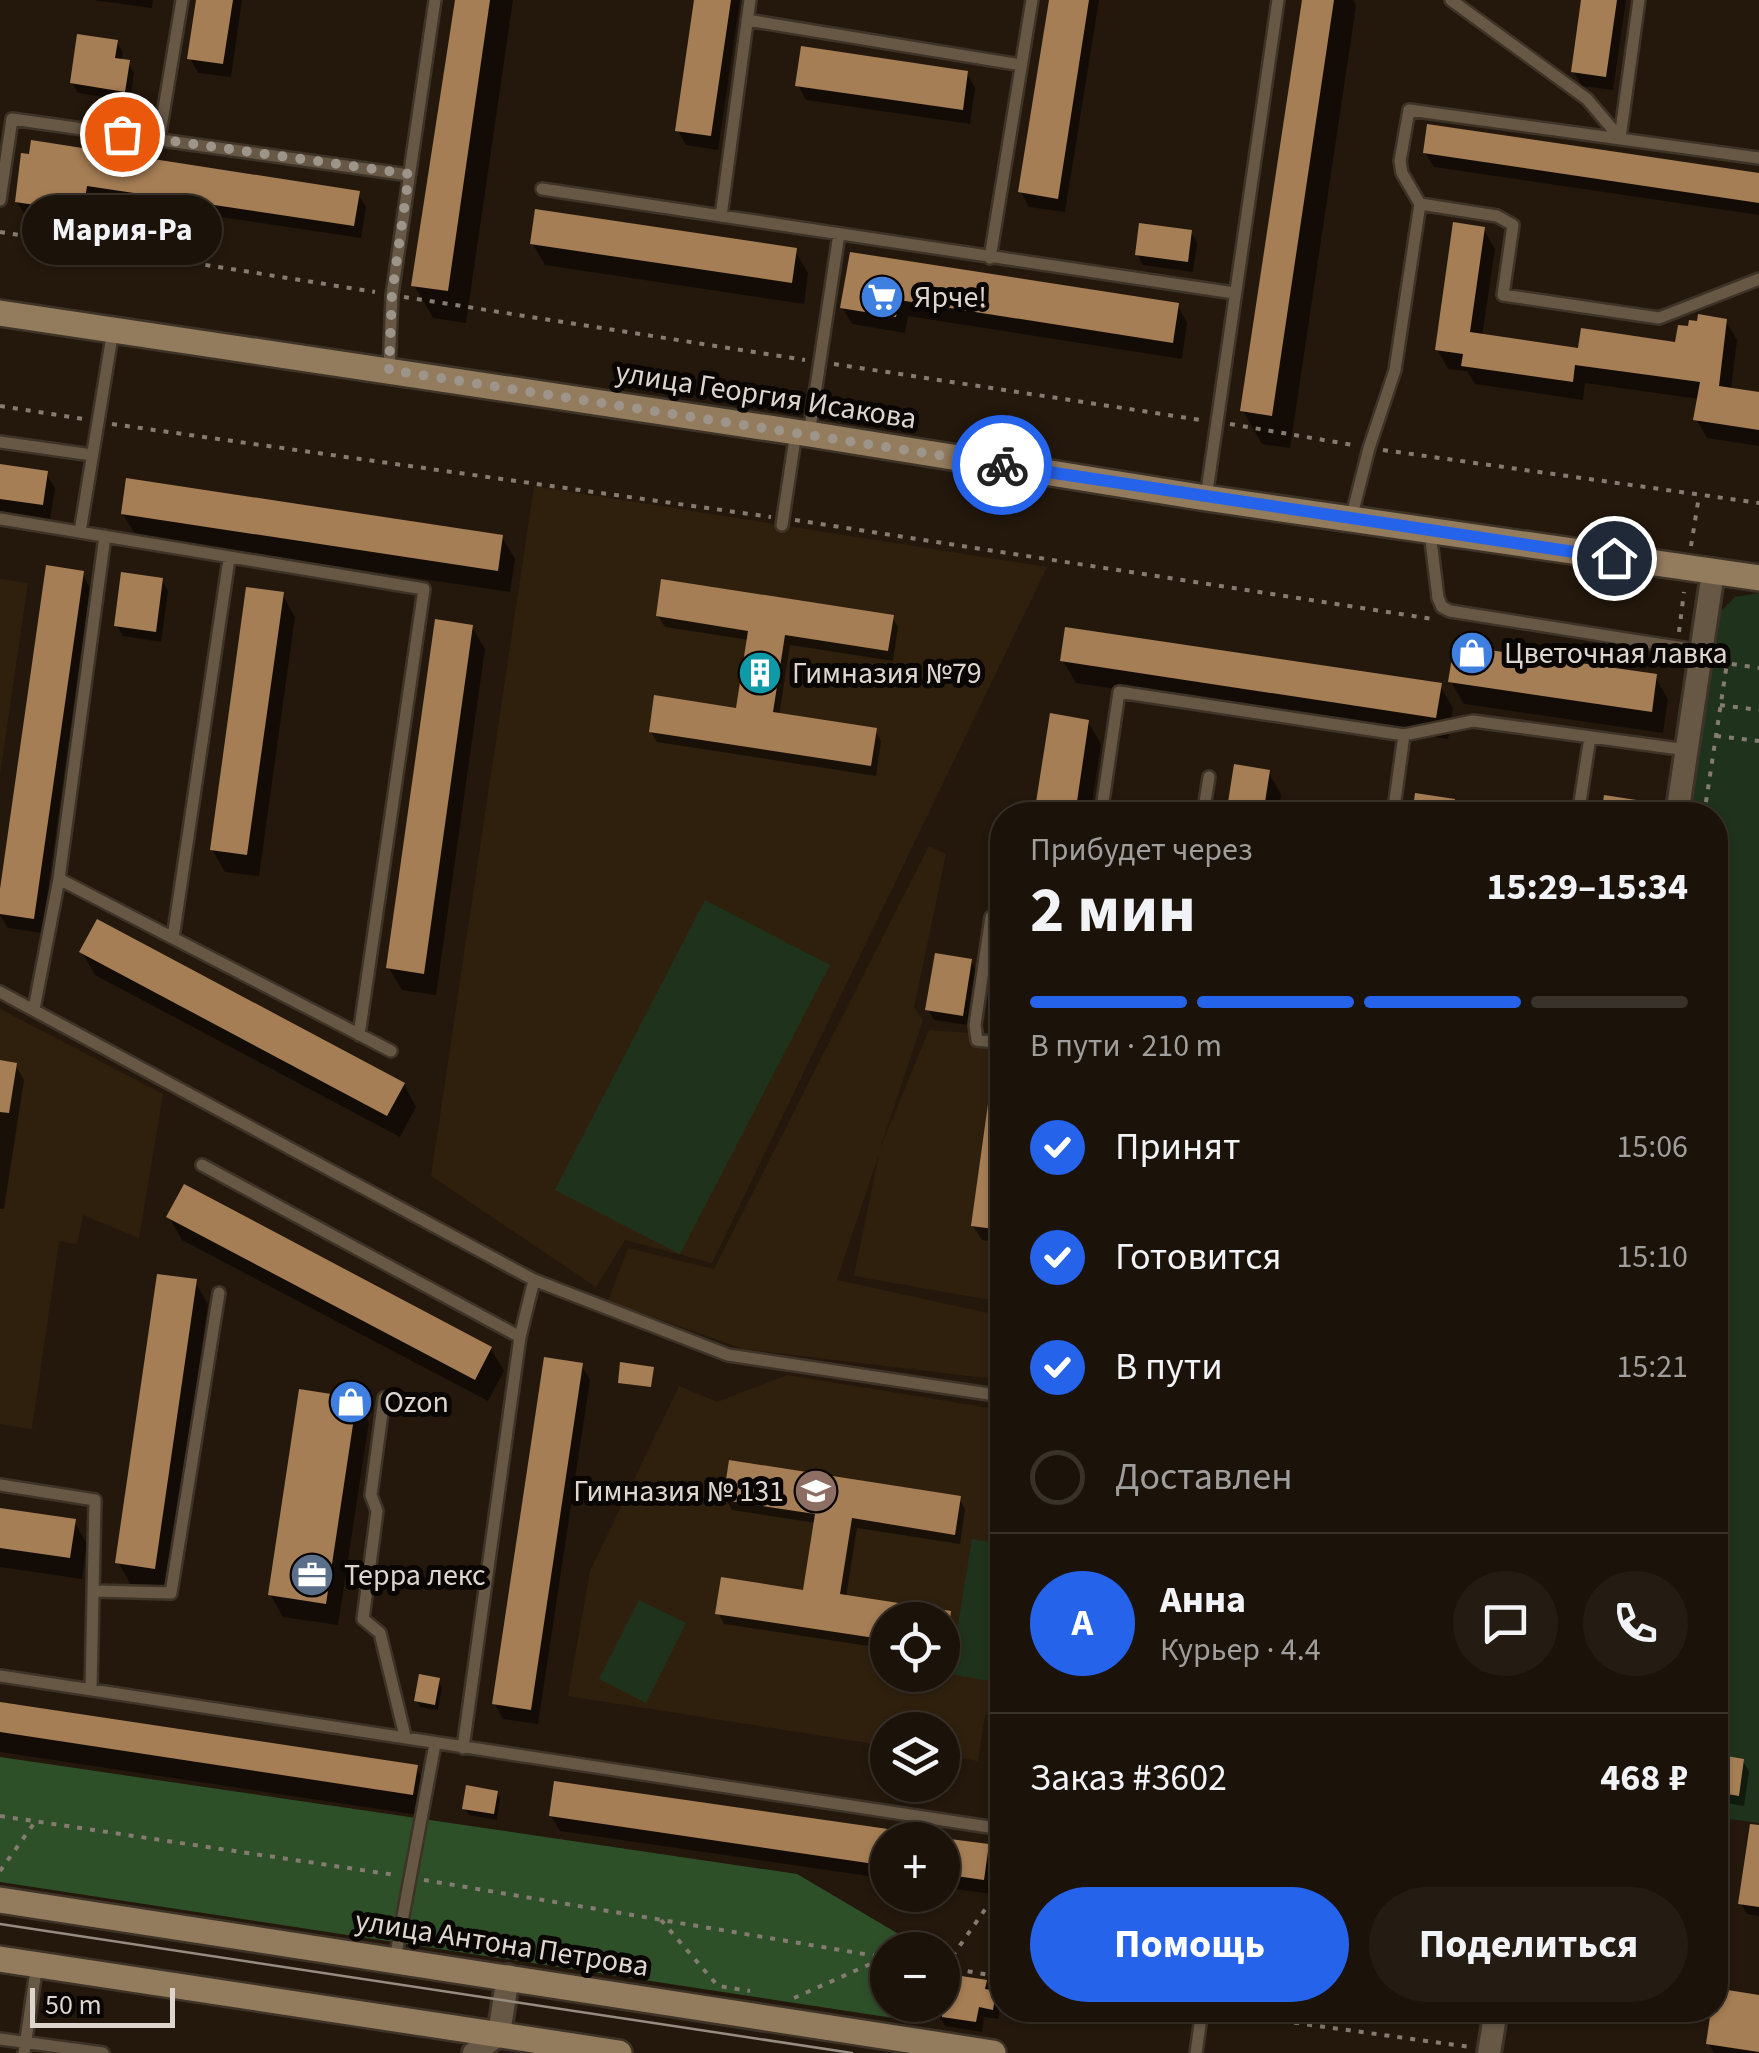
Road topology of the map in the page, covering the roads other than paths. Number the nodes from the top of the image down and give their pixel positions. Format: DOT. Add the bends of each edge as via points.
graph roads {
  1 [pos="182,0"];
  2 [pos="435,0"];
  3 [pos="750,0"];
  4 [pos="1032,0"];
  5 [pos="1278,0"];
  6 [pos="1451,0"];
  7 [pos="1639,0"];
  8 [pos="747,20"];
  9 [pos="1021,64"];
  10 [pos="6,118"];
  11 [pos="1620,138"];
  12 [pos="160,139"];
  13 [pos="1759,158"];
  14 [pos="409,174"];
  15 [pos="542,189"];
  16 [pos="0,200"];
  17 [pos="1420,204"];
  18 [pos="721,216"];
  19 [pos="839,234"];
  20 [pos="990,258"];
  21 [pos="1759,279"];
  22 [pos="1234,293"];
  23 [pos="0,313"];
  24 [pos="112,330"];
  25 [pos="389,370"];
  26 [pos="802,433"];
  27 [pos="0,442"];
  28 [pos="92,455"];
  29 [pos="1206,498"];
  30 [pos="0,519"];
  31 [pos="1352,519"];
  32 [pos="783,522"];
  33 [pos="1430,531"];
  34 [pos="80,532"];
  35 [pos="105,536"];
  36 [pos="229,559"];
  37 [pos="1714,572"];
  38 [pos="1759,578"];
  39 [pos="1701,655"];
  40 [pos="1404,735"];
  41 [pos="1590,737"];
  42 [pos="1687,750"];
  43 [pos="1209,776"];
  44 [pos="1104,802"];
  45 [pos="1205,802"];
  46 [pos="1395,802"];
  47 [pos="1580,802"];
  48 [pos="1679,802"];
  49 [pos="58,879"];
  50 [pos="990,924"];
  51 [pos="173,938"];
  52 [pos="0,992"];
  53 [pos="34,1009"];
  54 [pos="359,1035"];
  55 [pos="990,1042"];
  56 [pos="391,1051"];
  57 [pos="202,1165"];
  58 [pos="534,1280"];
  59 [pos="218,1293"];
  60 [pos="520,1337"];
  61 [pos="866,1374"];
  62 [pos="865,1388"];
  63 [pos="990,1394"];
  64 [pos="384,1398"];
  65 [pos="0,1486"];
  66 [pos="94,1590"];
  67 [pos="0,1676"];
  68 [pos="91,1690"];
  69 [pos="405,1736"];
  70 [pos="435,1744"];
  71 [pos="463,1748"];
  72 [pos="990,1827"];
  73 [pos="0,1900"];
  74 [pos="0,1959"];
  75 [pos="394,1959"];
  76 [pos="37,1964"];
  77 [pos="508,1976"];
  78 [pos="1200,2022"];
  79 [pos="1494,2022"];
  80 [pos="498,2034"];
  81 [pos="0,2039"];
  82 [pos="24,2048"];
  83 [pos="1490,2052"];
  84 [pos="102,2053"];
  85 [pos="474,2053"];
  86 [pos="618,2053"];
  87 [pos="993,2053"];
  88 [pos="1196,2053"];
  1 -- 12 [label="lane"];
  2 -- 14 [label="lane"];
  3 -- 8 [label="lane"];
  4 -- 9 [label="lane"];
  5 -- 22 [label="lane"];
  6 -- 11 [label="lane" via="1587,99"];
  7 -- 11 [label="lane"];
  8 -- 9 [label="lane"];
  8 -- 18 [label="lane"];
  9 -- 20 [label="lane"];
  10 -- 12 [label="lane"];
  10 -- 16 [label="lane"];
  11 -- 13 [label="lane"];
  11 -- 17 [label="lane" via="1409,110 1400,161"];
  12 -- 14 [label="lane"];
  14 -- 25 [label="lane"];
  15 -- 18 [label="lane"];
  17 -- 21 [label="lane" via="1497,216 1512,225 1503,294 1659,318"];
  17 -- 31 [label="lane" via="1396,370"];
  18 -- 19 [label="lane"];
  19 -- 20 [label="lane"];
  19 -- 26 [label="lane"];
  20 -- 22 [label="lane"];
  22 -- 29 [label="lane"];
  23 -- 24 [label="street, улица Георгия Исакова"];
  24 -- 25 [label="street, улица Георгия Исакова"];
  24 -- 28 [label="lane"];
  25 -- 26 [label="street, улица Георгия Исакова"];
  26 -- 29 [label="street, улица Георгия Исакова"];
  26 -- 32 [label="lane"];
  27 -- 28 [label="lane"];
  28 -- 34 [label="lane"];
  29 -- 31 [label="street, улица Георгия Исакова"];
  30 -- 34 [label="lane"];
  31 -- 33 [label="street, улица Георгия Исакова"];
  33 -- 37 [label="street, улица Георгия Исакова"];
  33 -- 39 [label="lane" via="1438,598 1450,611"];
  34 -- 35 [label="lane"];
  35 -- 36 [label="lane"];
  35 -- 49 [label="lane"];
  36 -- 51 [label="lane"];
  36 -- 54 [label="lane" via="424,589"];
  37 -- 38 [label="street, улица Георгия Исакова"];
  37 -- 39 [label="street"];
  39 -- 42 [label="street"];
  40 -- 41 [label="lane" via="1473,720"];
  40 -- 44 [label="lane" via="1119,692"];
  40 -- 46 [label="lane"];
  41 -- 42 [label="lane"];
  41 -- 47 [label="lane"];
  42 -- 48 [label="street"];
  43 -- 45 [label="lane"];
  49 -- 51 [label="lane"];
  49 -- 53 [label="lane"];
  50 -- 55 [label="lane" via="975,1025 977,1040"];
  51 -- 54 [label="lane"];
  52 -- 53 [label="lane"];
  53 -- 58 [label="lane"];
  54 -- 56 [label="lane"];
  57 -- 60 [label="lane"];
  58 -- 60 [label="lane"];
  58 -- 61 [label="lane" via="728,1355"];
  59 -- 66 [label="lane" via="171,1593"];
  60 -- 71 [label="lane"];
  61 -- 62 [label="lane"];
  61 -- 63 [label="lane"];
  64 -- 69 [label="lane" via="363,1619 380,1633"];
  65 -- 66 [label="lane" via="96,1500"];
  66 -- 68 [label="lane"];
  67 -- 68 [label="lane"];
  68 -- 69 [label="lane"];
  69 -- 70 [label="lane"];
  70 -- 71 [label="lane"];
  70 -- 75 [label="lane"];
  71 -- 72 [label="lane"];
  73 -- 75 [label="street, улица Антона Петрова"];
  74 -- 76 [label="street"];
  75 -- 77 [label="street, улица Антона Петрова"];
  76 -- 80 [label="street"];
  76 -- 82 [label="lane"];
  77 -- 80 [label="street"];
  77 -- 87 [label="street, улица Антона Петрова"];
  78 -- 88 [label="lane"];
  79 -- 83 [label="street"];
  80 -- 85 [label="street"];
  80 -- 86 [label="street"];
  81 -- 82 [label="lane"];
  82 -- 84 [label="lane"];
}
